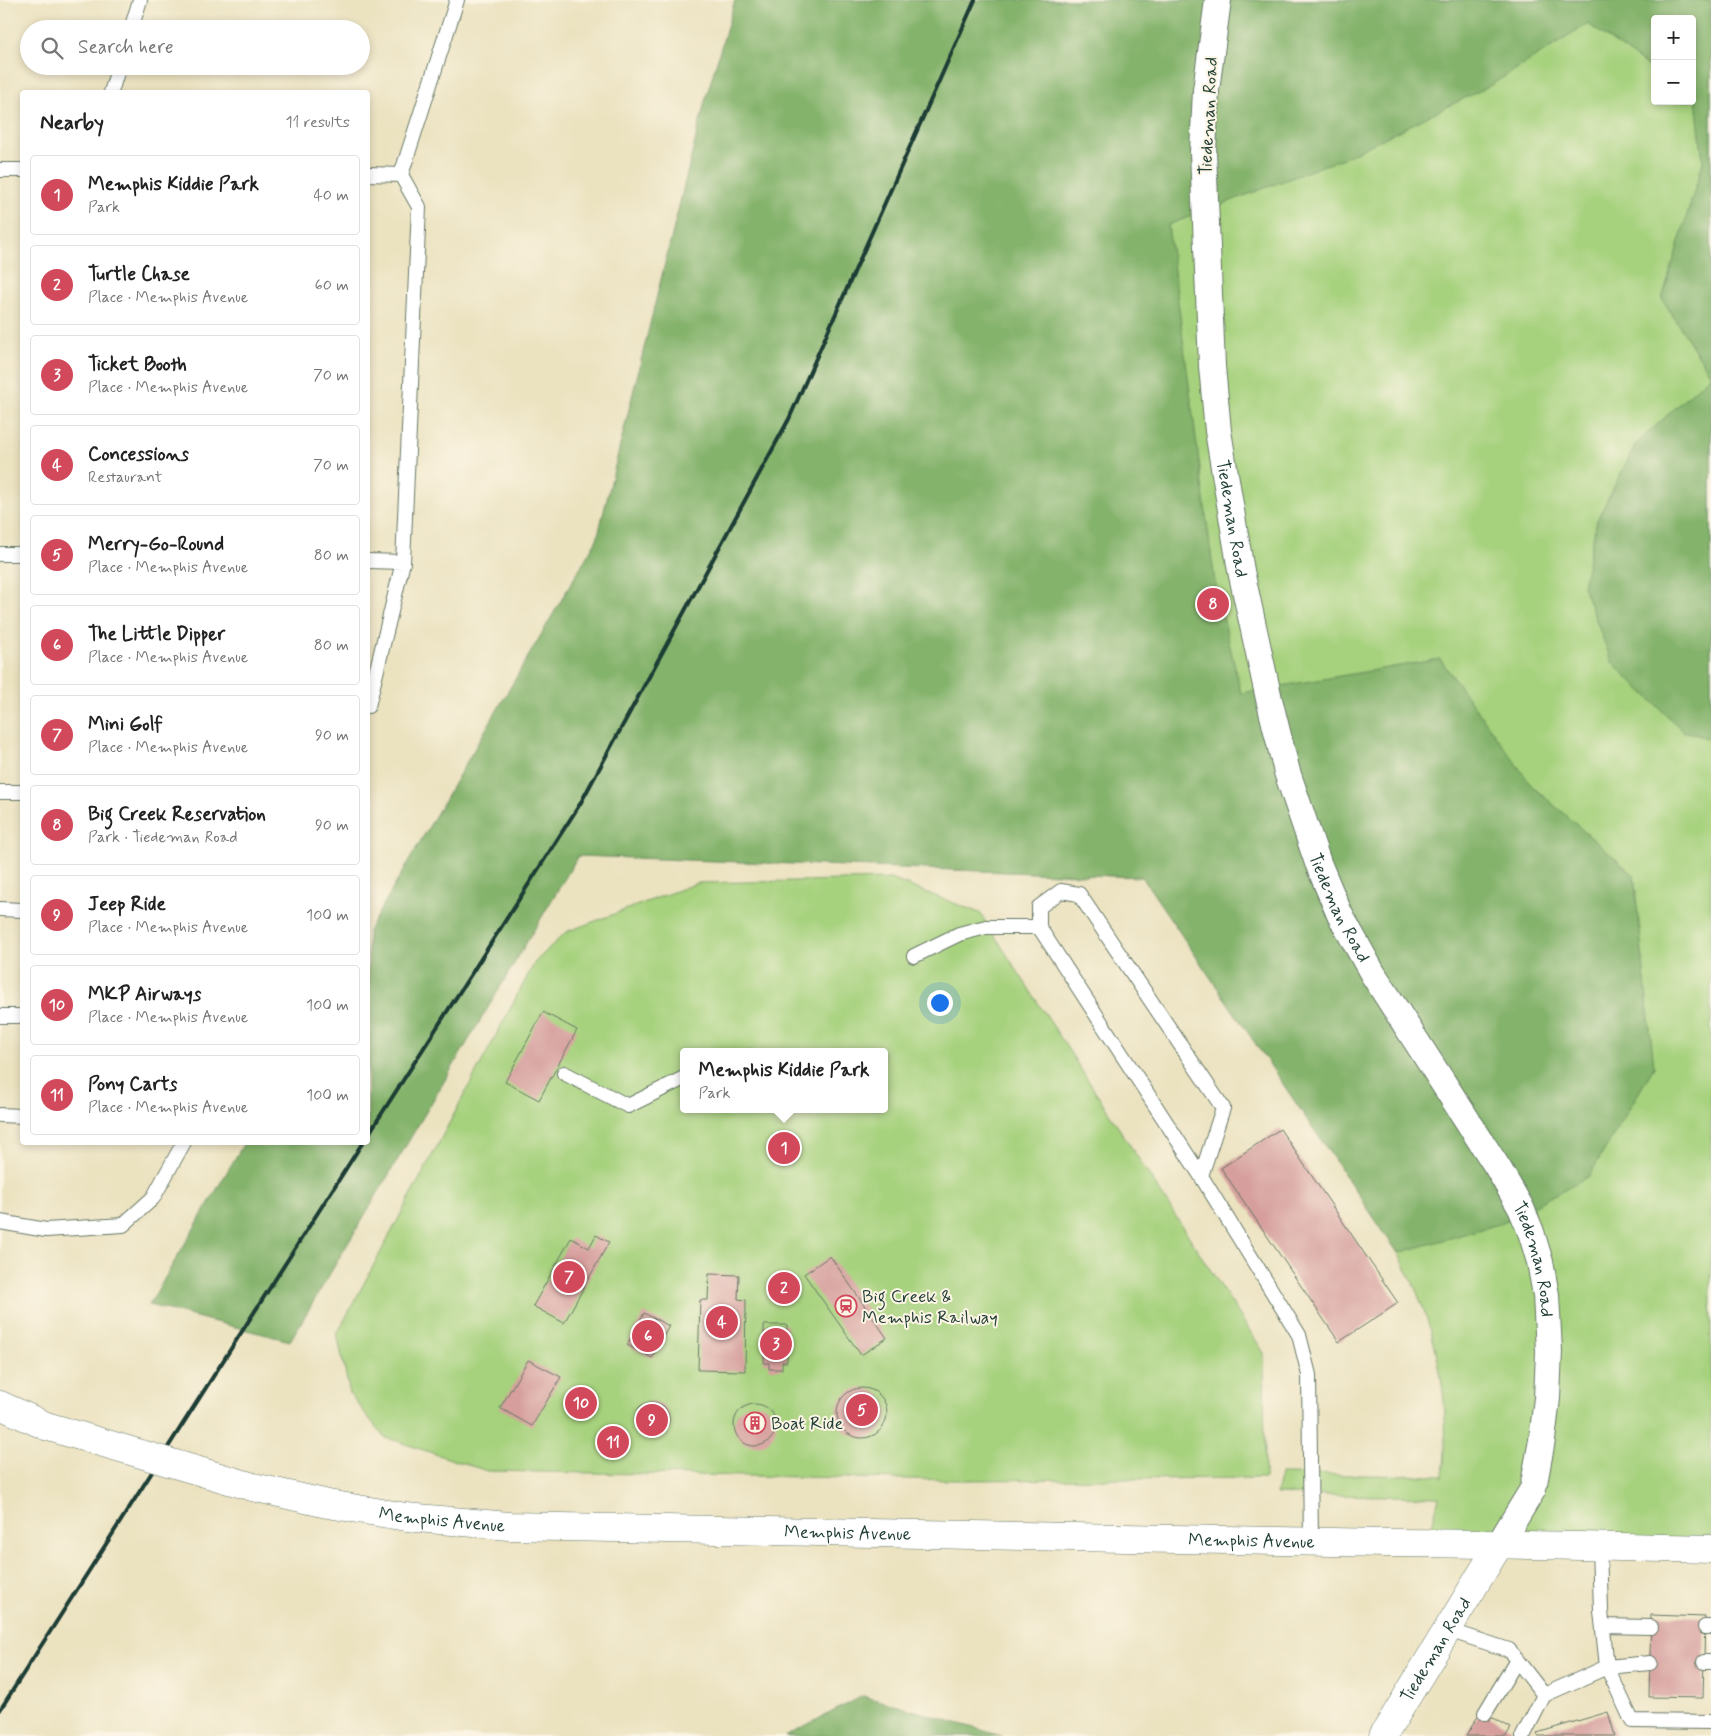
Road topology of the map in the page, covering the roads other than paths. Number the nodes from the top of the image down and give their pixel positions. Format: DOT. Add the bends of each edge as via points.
graph roads {
  1 [pos="140,0"];
  2 [pos="457,0"];
  3 [pos="1218,0"];
  4 [pos="134,20"];
  5 [pos="116,75"];
  6 [pos="112,90"];
  7 [pos="0,170"];
  8 [pos="20,170"];
  9 [pos="370,174"];
  10 [pos="401,174"];
  11 [pos="0,554"];
  12 [pos="20,554"];
  13 [pos="370,561"];
  14 [pos="403,562"];
  15 [pos="370,698"];
  16 [pos="0,792"];
  17 [pos="20,792"];
  18 [pos="0,909"];
  19 [pos="20,910"];
  20 [pos="1039,927"];
  21 [pos="914,956"];
  22 [pos="0,1016"];
  23 [pos="20,1016"];
  24 [pos="564,1073"];
  25 [pos="680,1080"];
  26 [pos="0,1115"];
  27 [pos="20,1116"];
  28 [pos="182,1145"];
  29 [pos="1201,1176"];
  30 [pos="0,1222"];
  31 [pos="0,1404"];
  32 [pos="1311,1540"];
  33 [pos="1500,1543"];
  34 [pos="1599,1547"];
  35 [pos="1711,1549"];
  36 [pos="1604,1626"];
  37 [pos="1651,1627"];
  38 [pos="1448,1630"];
  39 [pos="1517,1660"];
  40 [pos="1650,1663"];
  41 [pos="1607,1667"];
  42 [pos="1544,1695"];
  43 [pos="1485,1713"];
  44 [pos="1711,1722"];
  45 [pos="1383,1736"];
  46 [pos="1523,1736"];
  1 -- 4 [label="lane"];
  2 -- 10 [label="lane"];
  3 -- 33 [label="street, Tiedeman Road" via="1206,90 1203,152 1217,422 1241,571 1287,772 1340,915 1373,974 1498,1168 1531,1232 1540,1262 1546,1295 1549,1351 1542,1440 1533,1490"];
  5 -- 6 [label="lane"];
  7 -- 8 [label="lane"];
  9 -- 10 [label="lane"];
  10 -- 14 [label="lane" via="419,207"];
  11 -- 12 [label="lane"];
  13 -- 14 [label="lane"];
  14 -- 15 [label="lane"];
  16 -- 17 [label="lane"];
  18 -- 19 [label="lane"];
  20 -- 21 [label="lane" via="986,927 959,934"];
  20 -- 29 [label="lane"];
  20 -- 29 [label="lane" via="1039,907 1061,891 1079,894 1223,1108"];
  22 -- 23 [label="lane"];
  24 -- 25 [label="lane" via="628,1106"];
  26 -- 27 [label="lane"];
  28 -- 30 [label="lane" via="153,1198 123,1225 46,1230"];
  29 -- 32 [label="lane" via="1299,1335 1309,1375"];
  31 -- 32 [label="main road, Memphis Avenue, bridge" via="46,1426 253,1487 406,1517 509,1526"];
  32 -- 33 [label="main road, Memphis Avenue"];
  33 -- 34 [label="main road, Memphis Avenue"];
  33 -- 38 [label="main road, Tiedeman Road"];
  34 -- 35 [label="main road, Memphis Avenue"];
  34 -- 36 [label="lane"];
  36 -- 37 [label="lane"];
  36 -- 41 [label="lane"];
  38 -- 39 [label="lane" via="1509,1650"];
  38 -- 45 [label="main road, Tiedeman Road"];
  39 -- 42 [label="lane"];
  39 -- 43 [label="lane"];
  40 -- 41 [label="lane"];
  41 -- 42 [label="lane"];
  41 -- 44 [label="lane" via="1632,1722"];
  42 -- 46 [label="lane"];
}
